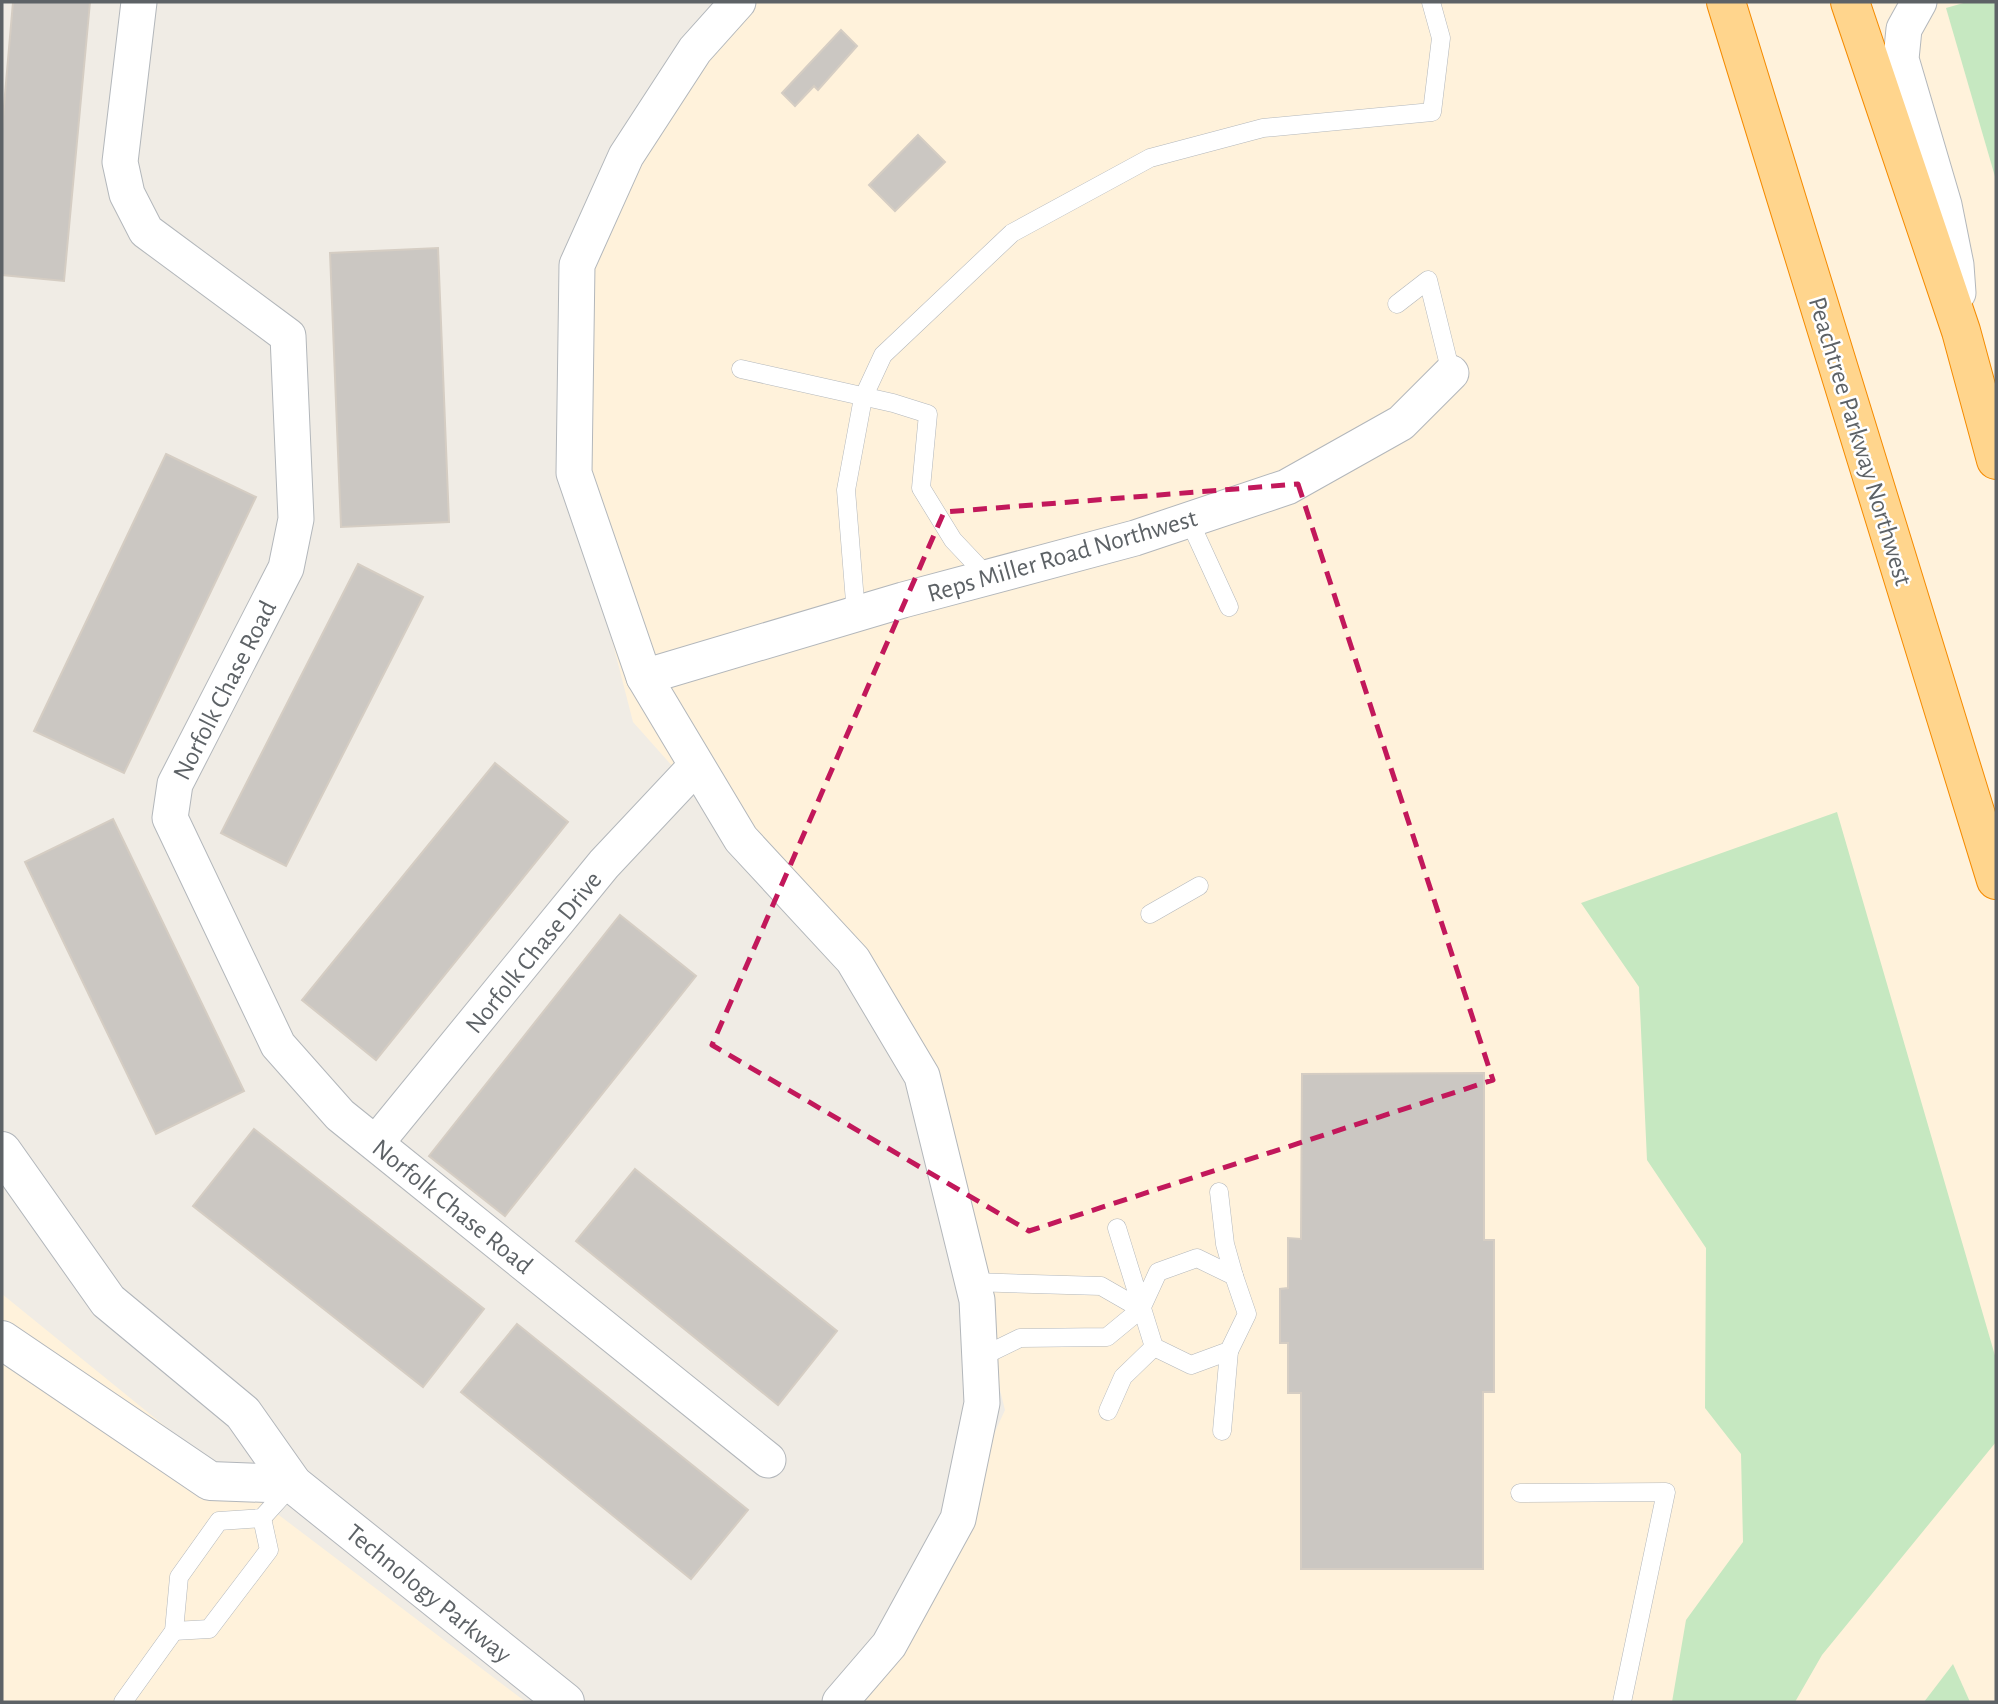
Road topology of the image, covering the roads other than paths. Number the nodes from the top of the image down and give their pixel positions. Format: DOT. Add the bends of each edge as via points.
graph roads {
  1 [pos="139,2"];
  2 [pos="738,2"];
  3 [pos="1432,2"];
  4 [pos="1726,2"];
  5 [pos="1850,2"];
  6 [pos="1919,2"];
  7 [pos="1397,304"];
  8 [pos="1961,331"];
  9 [pos="741,369"];
  10 [pos="1451,373"];
  11 [pos="863,398"];
  12 [pos="1996,460"];
  13 [pos="1189,520"];
  14 [pos="988,577"];
  15 [pos="1229,607"];
  16 [pos="856,614"];
  17 [pos="644,677"];
  18 [pos="696,765"];
  19 [pos="1996,880"];
  20 [pos="1199,886"];
  21 [pos="1150,914"];
  22 [pos="376,1143"];
  23 [pos="2,1151"];
  24 [pos="1219,1192"];
  25 [pos="1116,1228"];
  26 [pos="1234,1276"];
  27 [pos="971,1282"];
  28 [pos="1141,1308"];
  29 [pos="2,1340"];
  30 [pos="1154,1347"];
  31 [pos="1230,1352"];
  32 [pos="979,1358"];
  33 [pos="1108,1411"];
  34 [pos="1222,1431"];
  35 [pos="768,1460"];
  36 [pos="293,1484"];
  37 [pos="1521,1493"];
  38 [pos="262,1518"];
  39 [pos="174,1631"];
  40 [pos="123,1702"];
  41 [pos="565,1702"];
  42 [pos="840,1702"];
  43 [pos="1622,1702"];
  1 -- 22 [label="street, Norfolk Chase Road" via="120,162 127,194 146,231 288,336 296,519 286,568 175,784 170,818 278,1045 340,1115"];
  2 -- 17 [label="street" via="695,50 626,156 577,265 574,473"];
  3 -- 11 [label="lane" via="1441,38 1432,112 1263,128 1150,158 1012,233 884,355"];
  4 -- 19 [label="highway, Peachtree Parkway Northwest"];
  5 -- 8 [label="highway"];
  6 -- 8 [label="street" via="1904,29 1901,59 1944,205 1956,265"];
  7 -- 10 [label="lane" via="1429,280"];
  8 -- 12 [label="highway"];
  9 -- 11 [label="lane"];
  10 -- 13 [label="street, Reps Miller Road Northwest" via="1401,423 1287,487"];
  11 -- 14 [label="lane" via="928,414 921,488 953,540"];
  11 -- 16 [label="lane" via="846,490"];
  13 -- 14 [label="street, Reps Miller Road Northwest"];
  13 -- 15 [label="lane"];
  14 -- 16 [label="street, Reps Miller Road Northwest"];
  16 -- 17 [label="street, Reps Miller Road Northwest"];
  17 -- 18 [label="street"];
  18 -- 22 [label="street, Norfolk Chase Drive" via="604,864"];
  18 -- 27 [label="street" via="741,839 853,960 922,1076"];
  20 -- 21 [label="lane"];
  22 -- 35 [label="street, Norfolk Chase Road"];
  23 -- 36 [label="street, Technology Parkway" via="108,1301 243,1413"];
  24 -- 26 [label="lane"];
  25 -- 28 [label="lane"];
  26 -- 28 [label="lane" via="1197,1258 1158,1272"];
  26 -- 31 [label="lane" via="1248,1314"];
  27 -- 28 [label="lane" via="1101,1286"];
  27 -- 32 [label="street" via="977,1300"];
  28 -- 30 [label="lane"];
  28 -- 32 [label="lane" via="1107,1337 1020,1338"];
  29 -- 36 [label="street" via="210,1481"];
  30 -- 31 [label="lane" via="1191,1365"];
  30 -- 33 [label="lane" via="1123,1377"];
  31 -- 34 [label="lane"];
  32 -- 42 [label="street" via="982,1404 958,1518 889,1645"];
  36 -- 38 [label="lane"];
  36 -- 41 [label="street, Technology Parkway"];
  37 -- 43 [label="lane" via="1666,1492"];
  38 -- 39 [label="lane" via="219,1521 179,1577"];
  38 -- 39 [label="lane" via="269,1550 209,1629"];
  39 -- 40 [label="lane"];
}
